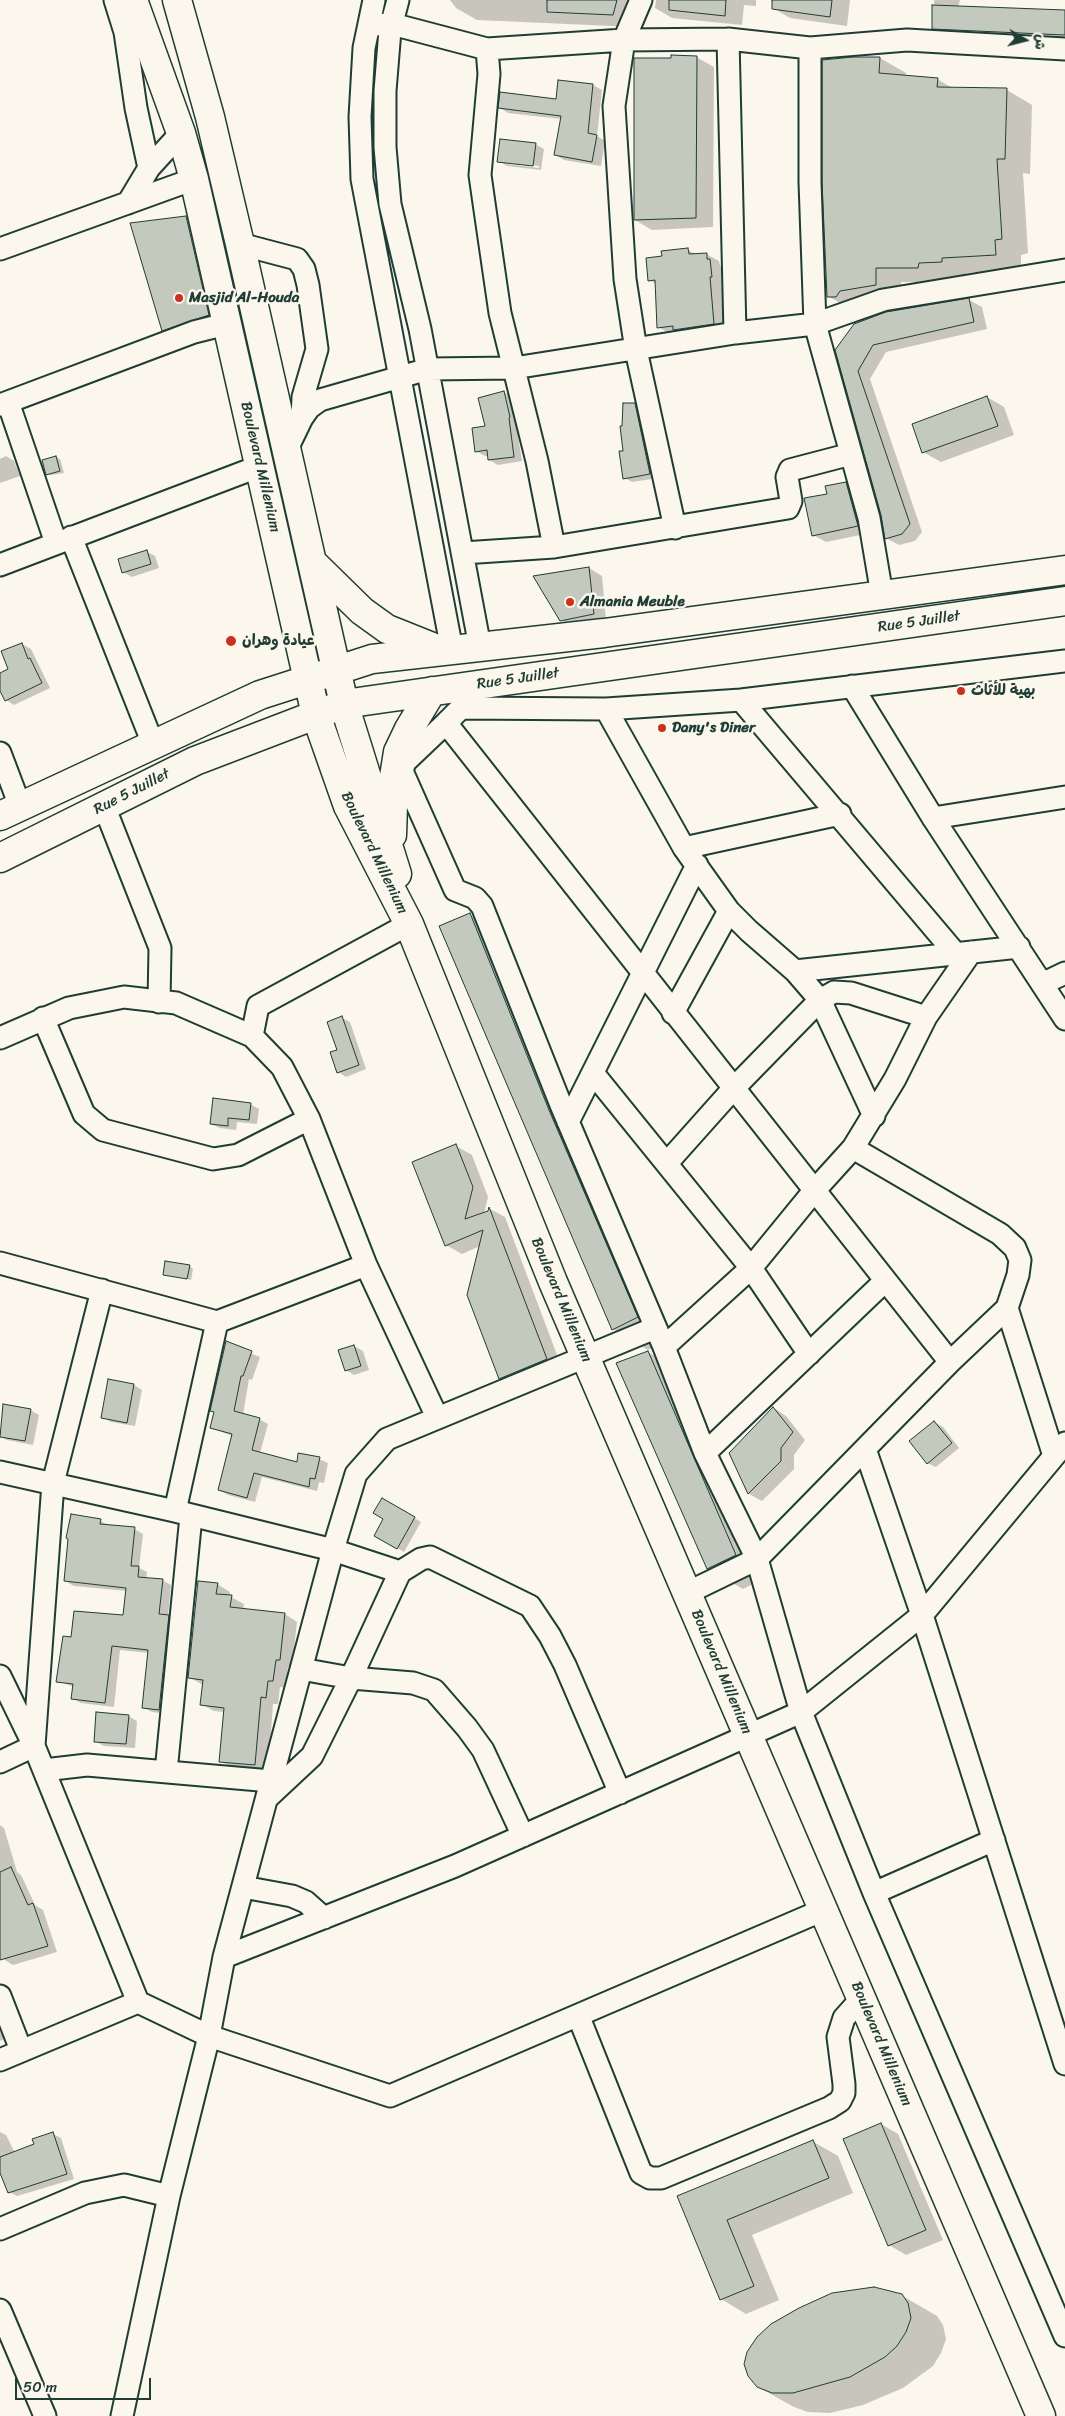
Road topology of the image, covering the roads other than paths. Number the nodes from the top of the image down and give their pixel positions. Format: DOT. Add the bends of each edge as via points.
graph roads {
  1 [pos="115,0"];
  2 [pos="133,0"];
  3 [pos="177,0"];
  4 [pos="374,0"];
  5 [pos="398,0"];
  6 [pos="641,0"];
  7 [pos="392,24"];
  8 [pos="369,25"];
  9 [pos="728,39"];
  10 [pos="624,40"];
  11 [pos="810,48"];
  12 [pos="487,49"];
  13 [pos="1065,49"];
  14 [pos="181,133"];
  15 [pos="149,168"];
  16 [pos="194,179"];
  17 [pos="128,203"];
  18 [pos="240,244"];
  19 [pos="0,249"];
  20 [pos="1065,270"];
  21 [pos="226,324"];
  22 [pos="815,324"];
  23 [pos="735,334"];
  24 [pos="636,350"];
  25 [pos="514,368"];
  26 [pos="428,369"];
  27 [pos="400,378"];
  28 [pos="4,404"];
  29 [pos="302,418"];
  30 [pos="287,449"];
  31 [pos="851,454"];
  32 [pos="260,466"];
  33 [pos="675,528"];
  34 [pos="64,540"];
  35 [pos="554,547"];
  36 [pos="463,553"];
  37 [pos="312,563"];
  38 [pos="0,565"];
  39 [pos="1065,570"];
  40 [pos="882,595"];
  41 [pos="1065,602"];
  42 [pos="480,646"];
  43 [pos="447,650"];
  44 [pos="1065,661"];
  45 [pos="336,670"];
  46 [pos="308,679"];
  47 [pos="852,686"];
  48 [pos="449,695"];
  49 [pos="741,700"];
  50 [pos="344,704"];
  51 [pos="606,709"];
  52 [pos="316,715"];
  53 [pos="446,723"];
  54 [pos="153,744"];
  55 [pos="0,753"];
  56 [pos="1065,797"];
  57 [pos="104,806"];
  58 [pos="10,811"];
  59 [pos="840,814"];
  60 [pos="933,818"];
  61 [pos="684,848"];
  62 [pos="392,854"];
  63 [pos="0,858"];
  64 [pos="697,865"];
  65 [pos="728,911"];
  66 [pos="409,924"];
  67 [pos="1019,947"];
  68 [pos="963,953"];
  69 [pos="795,971"];
  70 [pos="641,973"];
  71 [pos="1065,973"];
  72 [pos="1042,984"];
  73 [pos="820,1000"];
  74 [pos="158,1002"];
  75 [pos="673,1014"];
  76 [pos="926,1017"];
  77 [pos="43,1018"];
  78 [pos="1065,1019"];
  79 [pos="252,1036"];
  80 [pos="0,1038"];
  81 [pos="593,1073"];
  82 [pos="733,1089"];
  83 [pos="874,1116"];
  84 [pos="309,1119"];
  85 [pos="568,1122"];
  86 [pos="853,1148"];
  87 [pos="667,1163"];
  88 [pos="814,1191"];
  89 [pos="0,1263"];
  90 [pos="366,1265"];
  91 [pos="751,1268"];
  92 [pos="885,1281"];
  93 [pos="102,1290"];
  94 [pos="1007,1308"];
  95 [pos="217,1322"];
  96 [pos="659,1338"];
  97 [pos="809,1354"];
  98 [pos="586,1358"];
  99 [pos="950,1362"];
  100 [pos="437,1417"];
  101 [pos="866,1450"];
  102 [pos="1059,1450"];
  103 [pos="705,1453"];
  104 [pos="0,1472"];
  105 [pos="53,1483"];
  106 [pos="183,1514"];
  107 [pos="333,1550"];
  108 [pos="757,1559"];
  109 [pos="400,1572"];
  110 [pos="687,1593"];
  111 [pos="922,1615"];
  112 [pos="301,1669"];
  113 [pos="0,1676"];
  114 [pos="351,1678"];
  115 [pos="801,1712"];
  116 [pos="748,1736"];
  117 [pos="34,1746"];
  118 [pos="0,1762"];
  119 [pos="44,1770"];
  120 [pos="166,1772"];
  121 [pos="269,1790"];
  122 [pos="620,1793"];
  123 [pos="522,1836"];
  124 [pos="994,1840"];
  125 [pos="243,1887"];
  126 [pos="874,1893"];
  127 [pos="823,1910"];
  128 [pos="324,1918"];
  129 [pos="224,1957"];
  130 [pos="0,1996"];
  131 [pos="861,1999"];
  132 [pos="138,2002"];
  133 [pos="578,2016"];
  134 [pos="209,2036"];
  135 [pos="21,2050"];
  136 [pos="0,2060"];
  137 [pos="1065,2064"];
  138 [pos="169,2196"];
  139 [pos="0,2229"];
  140 [pos="0,2310"];
  141 [pos="1065,2336"];
  142 [pos="45,2416"];
  143 [pos="122,2416"];
  144 [pos="1041,2416"];
  1 -- 15 [label="street" via="125,32"];
  2 -- 14 [label="main road, Boulevard Millenium"];
  3 -- 18 [label="main road, Boulevard Millenium" via="210,117"];
  4 -- 8 [label="street"];
  5 -- 7 [label="street"];
  6 -- 10 [label="street"];
  7 -- 8 [label="street"];
  7 -- 12 [label="street"];
  7 -- 26 [label="street" via="385,91 389,195"];
  8 -- 27 [label="street" via="364,48 360,117 362,179"];
  9 -- 10 [label="street"];
  9 -- 11 [label="street"];
  9 -- 23 [label="street"];
  10 -- 12 [label="street"];
  10 -- 24 [label="street" via="614,106 625,279"];
  11 -- 13 [label="street" via="907,40"];
  11 -- 22 [label="street"];
  12 -- 25 [label="street" via="489,74 480,175 500,313"];
  14 -- 15 [label="street"];
  14 -- 16 [label="main road, Boulevard Millenium"];
  15 -- 17 [label="street"];
  16 -- 17 [label="street"];
  16 -- 21 [label="main road, Boulevard Millenium"];
  17 -- 19 [label="street"];
  18 -- 29 [label="street" via="297,259 304,269 316,350 303,397"];
  18 -- 30 [label="main road, Boulevard Millenium"];
  20 -- 22 [label="street" via="883,300"];
  21 -- 28 [label="street" via="194,332"];
  21 -- 32 [label="main road, Boulevard Millenium"];
  22 -- 23 [label="street"];
  22 -- 31 [label="street"];
  23 -- 24 [label="street"];
  24 -- 25 [label="street"];
  24 -- 33 [label="street"];
  25 -- 26 [label="street"];
  25 -- 35 [label="street"];
  26 -- 27 [label="street"];
  26 -- 36 [label="street"];
  27 -- 29 [label="street" via="320,400"];
  27 -- 43 [label="street"];
  28 -- 34 [label="street"];
  29 -- 30 [label="street"];
  30 -- 37 [label="main road, Boulevard Millenium"];
  31 -- 33 [label="street" via="790,470 787,477 791,502 788,508"];
  31 -- 40 [label="street" via="869,518"];
  32 -- 34 [label="street"];
  32 -- 46 [label="main road, Boulevard Millenium"];
  33 -- 35 [label="street"];
  34 -- 38 [label="street"];
  34 -- 54 [label="street"];
  35 -- 36 [label="street"];
  36 -- 42 [label="street"];
  37 -- 43 [label="main road" via="362,611 387,629"];
  37 -- 45 [label="main road, Boulevard Millenium"];
  39 -- 40 [label="main road"];
  40 -- 42 [label="main road" via="604,633"];
  41 -- 48 [label="main road, Rue 5 Juillet"];
  42 -- 43 [label="main road"];
  43 -- 45 [label="main road" via="372,659"];
  44 -- 47 [label="street"];
  45 -- 46 [label="main road"];
  45 -- 50 [label="main road, Boulevard Millenium"];
  46 -- 52 [label="main road, Boulevard Millenium"];
  46 -- 54 [label="main road" via="260,695"];
  47 -- 49 [label="street"];
  47 -- 60 [label="street"];
  48 -- 50 [label="main road, Rue 5 Juillet"];
  48 -- 51 [label="street"];
  48 -- 53 [label="street"];
  48 -- 62 [label="main road" via="409,729 398,752 394,777"];
  49 -- 51 [label="street"];
  49 -- 59 [label="street"];
  50 -- 52 [label="main road, Rue 5 Juillet"];
  50 -- 62 [label="main road, Boulevard Millenium"];
  51 -- 61 [label="street"];
  52 -- 57 [label="main road, Rue 5 Juillet" via="194,760"];
  52 -- 66 [label="main road, Boulevard Millenium" via="348,806"];
  53 -- 70 [label="street"];
  53 -- 85 [label="street" via="405,762 402,771 454,890 475,898 482,906"];
  54 -- 58 [label="main road"];
  55 -- 58 [label="street"];
  56 -- 60 [label="street"];
  57 -- 63 [label="main road, Rue 5 Juillet"];
  57 -- 74 [label="street" via="160,948"];
  59 -- 61 [label="street"];
  59 -- 68 [label="street"];
  60 -- 67 [label="street"];
  61 -- 64 [label="street"];
  62 -- 66 [label="main road, Boulevard Millenium"];
  64 -- 65 [label="street"];
  64 -- 70 [label="street"];
  65 -- 69 [label="street"];
  65 -- 75 [label="street"];
  66 -- 79 [label="street" via="258,1006"];
  66 -- 98 [label="main road, Boulevard Millenium"];
  67 -- 68 [label="street"];
  67 -- 72 [label="street"];
  68 -- 69 [label="street"];
  68 -- 76 [label="street"];
  69 -- 73 [label="street"];
  70 -- 75 [label="street"];
  70 -- 81 [label="street"];
  71 -- 72 [label="street"];
  72 -- 78 [label="street"];
  73 -- 76 [label="street" via="840,991"];
  73 -- 82 [label="street"];
  73 -- 83 [label="street"];
  74 -- 77 [label="street" via="124,997 69,1008"];
  74 -- 79 [label="street" via="176,1003"];
  75 -- 82 [label="street"];
  76 -- 83 [label="street"];
  77 -- 80 [label="street"];
  77 -- 84 [label="street" via="84,1114 103,1130 213,1159 238,1155"];
  79 -- 84 [label="street" via="282,1067"];
  81 -- 85 [label="street"];
  81 -- 87 [label="street"];
  82 -- 87 [label="street"];
  82 -- 88 [label="street"];
  83 -- 86 [label="street"];
  84 -- 90 [label="street"];
  85 -- 96 [label="street"];
  86 -- 88 [label="street"];
  86 -- 94 [label="street" via="1000,1234 1015,1248 1020,1260 1018,1275"];
  87 -- 91 [label="street"];
  88 -- 91 [label="street"];
  88 -- 92 [label="street"];
  89 -- 93 [label="street"];
  90 -- 95 [label="street"];
  90 -- 100 [label="street"];
  91 -- 96 [label="street"];
  91 -- 97 [label="street"];
  92 -- 97 [label="street"];
  92 -- 99 [label="street"];
  93 -- 95 [label="street"];
  93 -- 105 [label="street"];
  94 -- 99 [label="street"];
  94 -- 102 [label="street"];
  95 -- 106 [label="street"];
  96 -- 98 [label="street"];
  96 -- 103 [label="street"];
  97 -- 103 [label="street"];
  98 -- 100 [label="street"];
  98 -- 110 [label="main road, Boulevard Millenium"];
  99 -- 101 [label="street"];
  100 -- 107 [label="street" via="387,1439 356,1474"];
  101 -- 108 [label="street"];
  101 -- 111 [label="street"];
  102 -- 111 [label="street"];
  103 -- 108 [label="street"];
  104 -- 105 [label="street"];
  105 -- 106 [label="street"];
  105 -- 117 [label="street"];
  106 -- 107 [label="street"];
  106 -- 120 [label="street"];
  107 -- 109 [label="street"];
  107 -- 112 [label="street"];
  108 -- 110 [label="street"];
  108 -- 115 [label="street"];
  109 -- 114 [label="street"];
  109 -- 122 [label="street" via="421,1559 430,1558 530,1606 565,1665"];
  110 -- 116 [label="main road, Boulevard Millenium"];
  111 -- 115 [label="street"];
  111 -- 124 [label="street"];
  112 -- 114 [label="street"];
  112 -- 121 [label="street"];
  113 -- 117 [label="street"];
  114 -- 121 [label="street" via="312,1756"];
  114 -- 123 [label="street" via="414,1683 434,1690 483,1750"];
  115 -- 116 [label="street"];
  115 -- 126 [label="street"];
  116 -- 122 [label="street"];
  116 -- 127 [label="main road, Boulevard Millenium"];
  117 -- 118 [label="street"];
  117 -- 119 [label="street"];
  119 -- 120 [label="street" via="87,1765"];
  119 -- 132 [label="street"];
  120 -- 121 [label="street"];
  121 -- 125 [label="street"];
  122 -- 123 [label="street"];
  123 -- 128 [label="street"];
  124 -- 126 [label="street"];
  124 -- 137 [label="street"];
  125 -- 128 [label="street" via="292,1896 306,1902"];
  125 -- 129 [label="street"];
  126 -- 141 [label="street"];
  127 -- 131 [label="main road, Boulevard Millenium"];
  127 -- 133 [label="street"];
  128 -- 129 [label="street"];
  129 -- 134 [label="street"];
  130 -- 135 [label="street"];
  131 -- 133 [label="street" via="844,2018 838,2037 844,2084 840,2101 661,2178 650,2178 641,2173"];
  131 -- 144 [label="main road, Boulevard Millenium"];
  132 -- 134 [label="street"];
  132 -- 135 [label="street"];
  133 -- 134 [label="street" via="390,2096"];
  134 -- 138 [label="street"];
  135 -- 136 [label="street"];
  138 -- 139 [label="street" via="124,2186 85,2193"];
  138 -- 143 [label="street"];
  140 -- 142 [label="street"];
}
